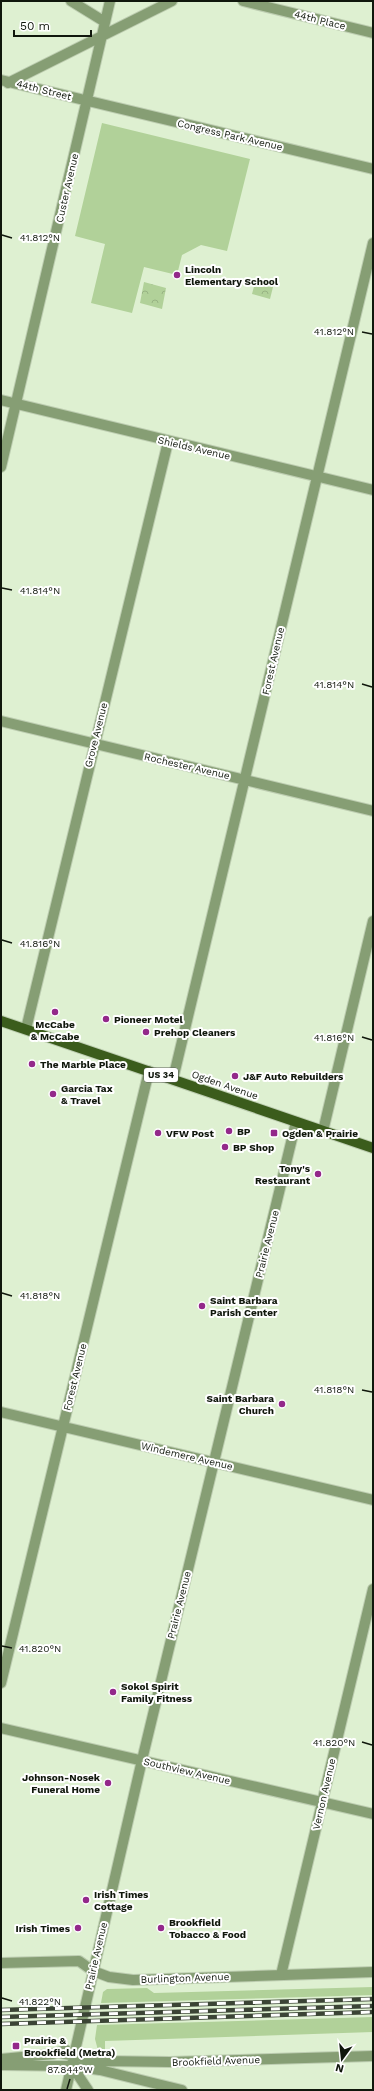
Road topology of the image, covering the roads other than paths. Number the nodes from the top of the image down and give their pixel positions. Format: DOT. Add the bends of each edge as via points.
graph roads {
  1 [pos="71,1"];
  2 [pos="110,1"];
  3 [pos="172,1"];
  4 [pos="243,1"];
  5 [pos="105,22"];
  6 [pos="373,33"];
  7 [pos="102,35"];
  8 [pos="4,82"];
  9 [pos="87,101"];
  10 [pos="373,169"];
  11 [pos="373,242"];
  12 [pos="1,400"];
  13 [pos="16,404"];
  14 [pos="168,442"];
  15 [pos="1,467"];
  16 [pos="317,476"];
  17 [pos="373,490"];
  18 [pos="1,721"];
  19 [pos="94,744"];
  20 [pos="245,780"];
  21 [pos="373,811"];
  22 [pos="373,921"];
  23 [pos="1,1021"];
  24 [pos="26,1029"];
  25 [pos="149,1071"];
  26 [pos="173,1079"];
  27 [pos="296,1122"];
  28 [pos="323,1131"];
  29 [pos="373,1148"];
  30 [pos="1,1412"];
  31 [pos="63,1427"];
  32 [pos="214,1462"];
  33 [pos="373,1500"];
  34 [pos="373,1589"];
  35 [pos="1,1683"];
  36 [pos="1,1728"];
  37 [pos="142,1760"];
  38 [pos="322,1802"];
  39 [pos="373,1814"];
  40 [pos="1,1963"];
  41 [pos="93,1971"];
  42 [pos="373,1972"];
  43 [pos="281,1975"];
  44 [pos="75,2049"];
  45 [pos="373,2056"];
  46 [pos="1,2059"];
  47 [pos="1,2066"];
  48 [pos="72,2066"];
  49 [pos="66,2090"];
  50 [pos="88,2090"];
  51 [pos="182,2090"];
  1 -- 5 [label="street"];
  2 -- 5 [label="street, Custer Avenue"];
  3 -- 7 [label="street"];
  4 -- 6 [label="street, 44th Place"];
  5 -- 7 [label="street, Custer Avenue"];
  7 -- 8 [label="street"];
  7 -- 9 [label="street, Custer Avenue"];
  8 -- 9 [label="street, 44th Street"];
  9 -- 10 [label="street, Congress Park Avenue"];
  9 -- 13 [label="street, Custer Avenue"];
  11 -- 16 [label="street, Forest Avenue"];
  12 -- 13 [label="street, Shields Avenue"];
  13 -- 14 [label="street, Shields Avenue"];
  13 -- 15 [label="street, Custer Avenue"];
  14 -- 16 [label="street, Shields Avenue"];
  14 -- 19 [label="street, Grove Avenue"];
  16 -- 17 [label="street, Shields Avenue"];
  16 -- 20 [label="street, Forest Avenue"];
  18 -- 19 [label="street, Rochester Avenue"];
  19 -- 20 [label="street, Rochester Avenue"];
  19 -- 24 [label="street, Grove Avenue"];
  20 -- 21 [label="street, Rochester Avenue"];
  20 -- 26 [label="street, Forest Avenue"];
  22 -- 28 [label="street"];
  23 -- 24 [label="main road, Ogden Avenue / US 34"];
  24 -- 25 [label="main road, Ogden Avenue / US 34"];
  25 -- 26 [label="main road, Ogden Avenue / US 34"];
  25 -- 31 [label="street, Forest Avenue"];
  26 -- 27 [label="main road, Ogden Avenue / US 34"];
  27 -- 28 [label="main road, Ogden Avenue / US 34"];
  27 -- 32 [label="street, Prairie Avenue"];
  28 -- 29 [label="main road, Ogden Avenue / US 34"];
  30 -- 31 [label="street, Windemere Avenue"];
  31 -- 32 [label="street, Windemere Avenue"];
  31 -- 35 [label="street, Forest Avenue"];
  32 -- 33 [label="street, Windemere Avenue"];
  32 -- 37 [label="street, Prairie Avenue"];
  34 -- 38 [label="street, Vernon Avenue"];
  36 -- 37 [label="street, Southview Avenue"];
  37 -- 38 [label="street, Southview Avenue"];
  37 -- 41 [label="street, Prairie Avenue"];
  38 -- 39 [label="street, Southview Avenue"];
  38 -- 43 [label="street, Vernon Avenue"];
  40 -- 41 [label="street, Burlington Avenue" via="79,1961"];
  41 -- 43 [label="street, Burlington Avenue" via="109,1977 133,1980"];
  41 -- 44 [label="street, Prairie Avenue"];
  42 -- 43 [label="street, Burlington Avenue"];
  44 -- 45 [label="street, Brookfield Avenue" via="103,2062"];
  44 -- 46 [label="street"];
  44 -- 48 [label="street, Prairie Avenue"];
  47 -- 48 [label="street"];
  48 -- 49 [label="street, Prairie Avenue"];
  48 -- 50 [label="street"];
  48 -- 51 [label="street" via="100,2070"];
}
